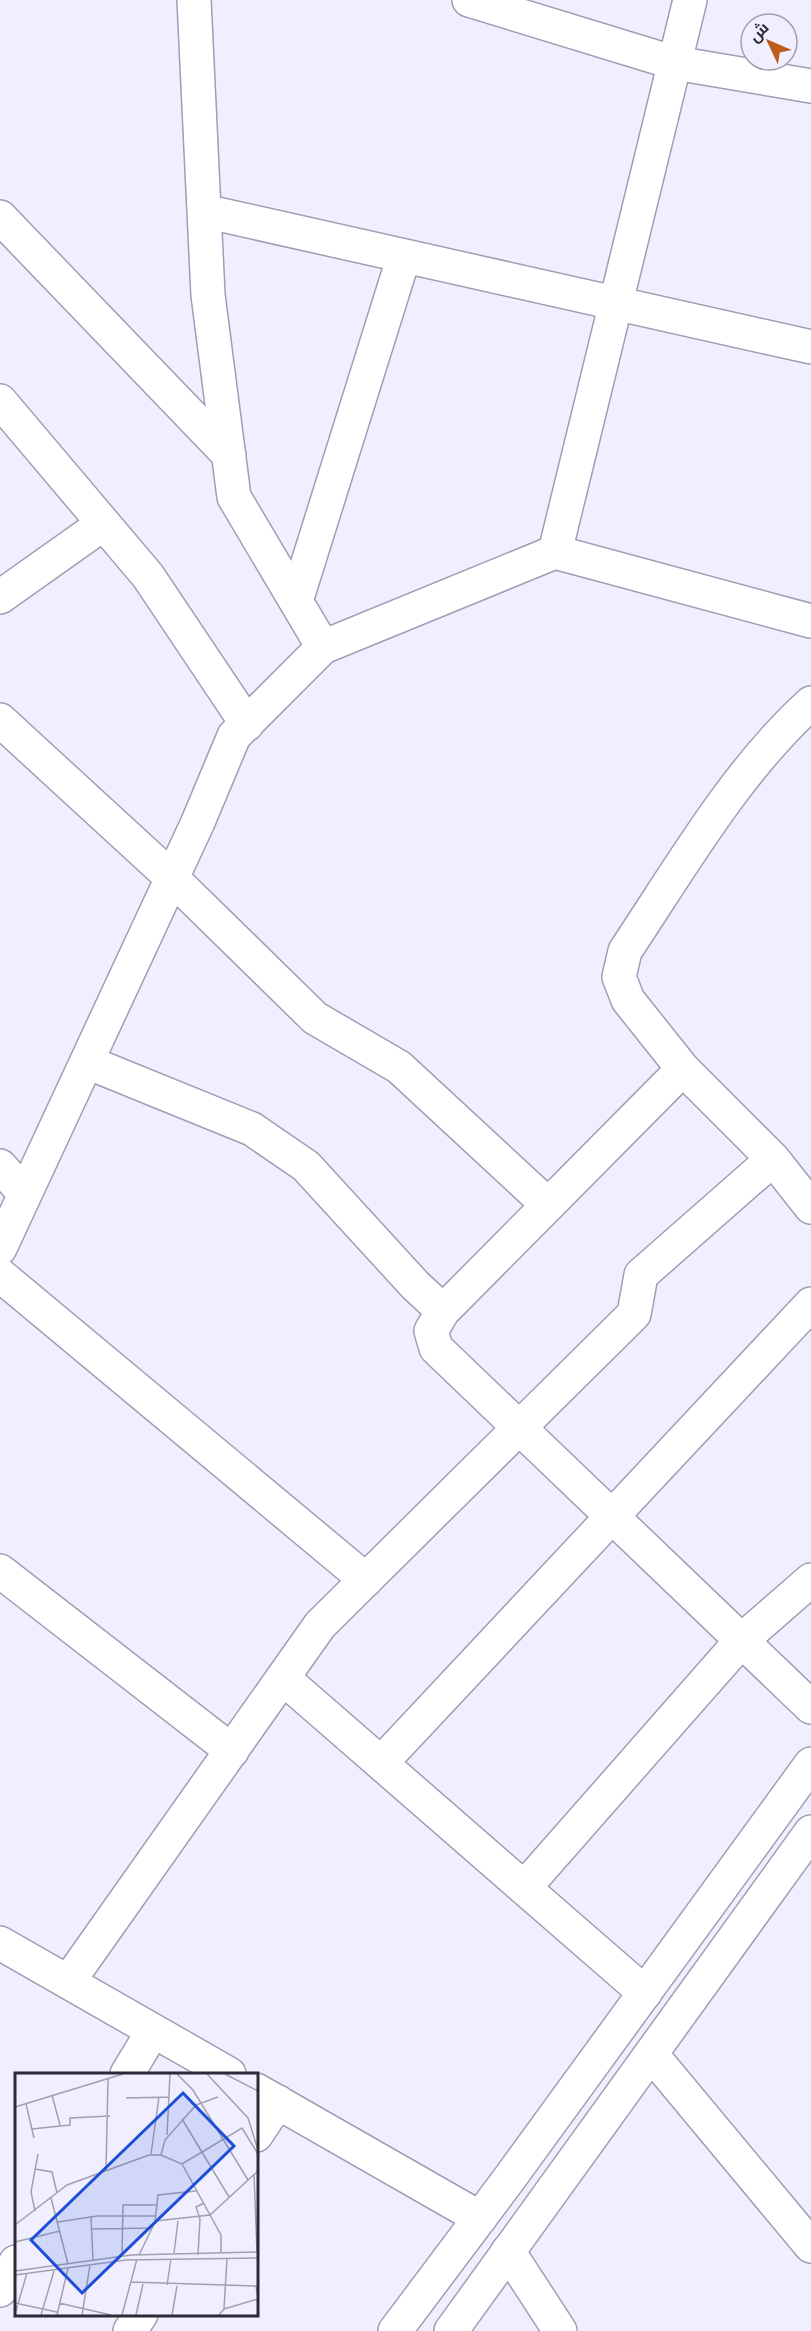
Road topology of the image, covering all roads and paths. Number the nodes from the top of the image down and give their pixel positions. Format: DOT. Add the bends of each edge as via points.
graph roads {
  1 [pos="194,0"];
  2 [pos="469,0"];
  3 [pos="690,0"];
  4 [pos="675,63"];
  5 [pos="811,86"];
  6 [pos="204,211"];
  7 [pos="0,217"];
  8 [pos="404,256"];
  9 [pos="616,303"];
  10 [pos="811,347"];
  11 [pos="0,401"];
  12 [pos="229,455"];
  13 [pos="103,524"];
  14 [pos="555,552"];
  15 [pos="0,597"];
  16 [pos="296,601"];
  17 [pos="811,621"];
  18 [pos="323,647"];
  19 [pos="811,703"];
  20 [pos="0,720"];
  21 [pos="247,724"];
  22 [pos="172,878"];
  23 [pos="87,1062"];
  24 [pos="683,1069"];
  25 [pos="773,1159"];
  26 [pos="0,1166"];
  27 [pos="25,1194"];
  28 [pos="810,1202"];
  29 [pos="548,1205"];
  30 [pos="0,1248"];
  31 [pos="0,1275"];
  32 [pos="811,1304"];
  33 [pos="443,1311"];
  34 [pos="520,1428"];
  35 [pos="612,1517"];
  36 [pos="0,1571"];
  37 [pos="366,1580"];
  38 [pos="811,1580"];
  39 [pos="742,1640"];
  40 [pos="283,1678"];
  41 [pos="811,1707"];
  42 [pos="231,1750"];
  43 [pos="381,1763"];
  44 [pos="811,1764"];
  45 [pos="811,1832"];
  46 [pos="524,1888"];
  47 [pos="0,1943"];
  48 [pos="68,1982"];
  49 [pos="645,1993"];
  50 [pos="153,2031"];
  51 [pos="652,2055"];
  52 [pos="128,2073"];
  53 [pos="227,2073"];
  54 [pos="267,2096"];
  55 [pos="258,2128"];
  56 [pos="480,2218"];
  57 [pos="811,2246"];
  58 [pos="508,2251"];
  59 [pos="15,2264"];
  60 [pos="0,2290"];
  61 [pos="140,2316"];
  62 [pos="130,2331"];
  63 [pos="395,2331"];
  64 [pos="451,2331"];
  65 [pos="560,2331"];
  1 -- 6 [label="street"];
  2 -- 4 [label="street"];
  3 -- 4 [label="street"];
  4 -- 5 [label="street"];
  4 -- 9 [label="street"];
  6 -- 8 [label="street"];
  6 -- 12 [label="street" via="208,295"];
  7 -- 12 [label="street"];
  8 -- 9 [label="street"];
  8 -- 16 [label="street"];
  9 -- 10 [label="street"];
  9 -- 14 [label="street"];
  11 -- 13 [label="street"];
  12 -- 16 [label="street" via="234,497"];
  13 -- 15 [label="street"];
  13 -- 21 [label="street" via="148,576"];
  14 -- 17 [label="street"];
  14 -- 18 [label="street"];
  16 -- 18 [label="street"];
  18 -- 21 [label="street"];
  19 -- 24 [label="street" via="791,721 734,790 625,951 619,977 628,1000"];
  20 -- 22 [label="street"];
  21 -- 22 [label="street" via="234,736"];
  22 -- 23 [label="street"];
  22 -- 29 [label="street" via="315,1017 399,1067"];
  23 -- 27 [label="street"];
  23 -- 33 [label="street" via="252,1129 306,1166"];
  24 -- 25 [label="street"];
  24 -- 29 [label="street"];
  25 -- 28 [label="street"];
  25 -- 34 [label="street" via="641,1275 634,1314"];
  26 -- 27 [label="street"];
  27 -- 30 [label="street"];
  29 -- 33 [label="street"];
  31 -- 37 [label="street"];
  32 -- 35 [label="street"];
  33 -- 34 [label="street" via="431,1331 436,1348"];
  34 -- 35 [label="street"];
  34 -- 37 [label="street"];
  35 -- 39 [label="street"];
  35 -- 43 [label="street"];
  36 -- 42 [label="street"];
  37 -- 40 [label="street" via="320,1625"];
  38 -- 39 [label="street"];
  39 -- 41 [label="street"];
  39 -- 46 [label="street"];
  40 -- 42 [label="street"];
  40 -- 43 [label="street"];
  42 -- 48 [label="street"];
  43 -- 46 [label="street"];
  44 -- 49 [label="street"];
  45 -- 51 [label="street"];
  46 -- 49 [label="street"];
  47 -- 48 [label="street"];
  48 -- 50 [label="street"];
  49 -- 56 [label="street"];
  50 -- 52 [label="street"];
  50 -- 53 [label="street"];
  51 -- 57 [label="street"];
  51 -- 58 [label="street"];
  54 -- 55 [label="street"];
  54 -- 56 [label="street"];
  56 -- 63 [label="street"];
  58 -- 64 [label="street"];
  58 -- 65 [label="street"];
  59 -- 60 [label="street"];
  61 -- 62 [label="street"];
}
